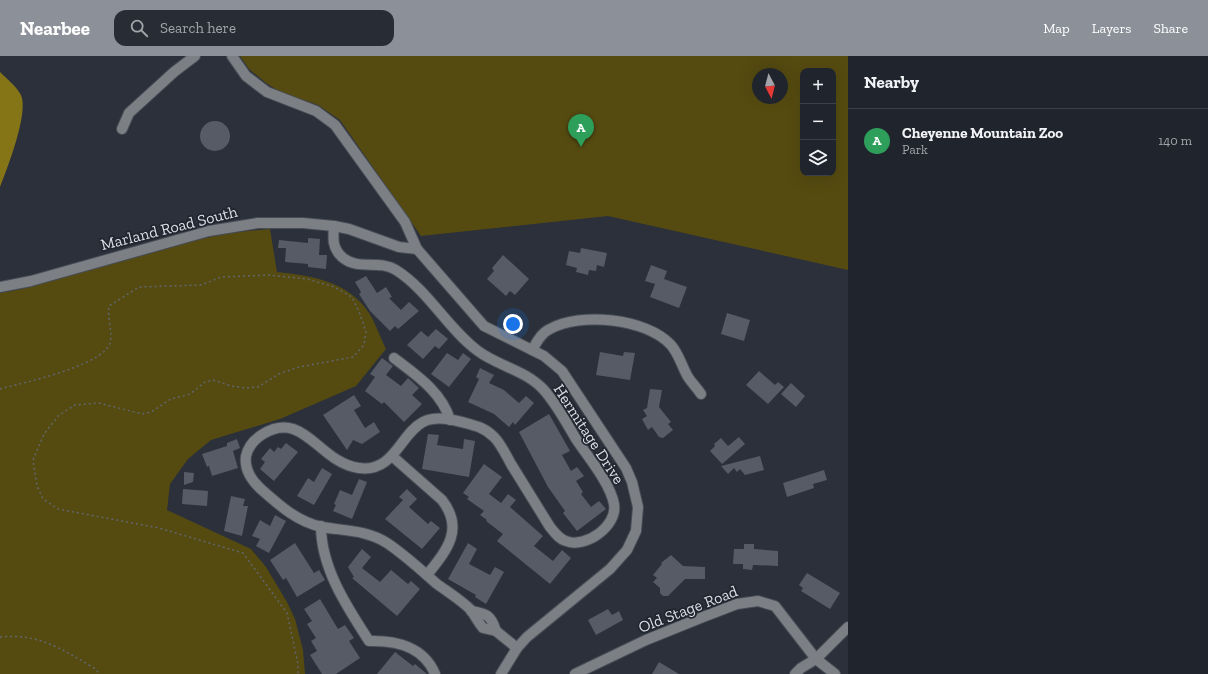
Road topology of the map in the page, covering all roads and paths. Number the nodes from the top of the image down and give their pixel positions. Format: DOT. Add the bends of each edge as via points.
graph roads {
  1 [pos="195,56"];
  2 [pos="232,56"];
  3 [pos="122,129"];
  4 [pos="334,226"];
  5 [pos="417,249"];
  6 [pos="0,287"];
  7 [pos="532,350"];
  8 [pos="394,358"];
  9 [pos="0,389"];
  10 [pos="701,394"];
  11 [pos="450,420"];
  12 [pos="392,456"];
  13 [pos="321,526"];
  14 [pos="427,575"];
  15 [pos="848,627"];
  16 [pos="0,637"];
  17 [pos="517,648"];
  18 [pos="816,659"];
  19 [pos="578,673"];
  20 [pos="100,674"];
  21 [pos="298,674"];
  22 [pos="435,674"];
  23 [pos="501,674"];
  24 [pos="795,674"];
  25 [pos="835,674"];
  1 -- 3 [label="street" via="128,113"];
  2 -- 5 [label="street" via="246,76 267,92 316,111 335,125 405,222"];
  4 -- 5 [label="street, Marland Road South" via="399,247"];
  4 -- 6 [label="street, Marland Road South" via="280,222 233,226"];
  4 -- 11 [label="street, Hermitage Drive" via="332,242 341,256 358,265 379,264 395,270 435,305 478,352 526,376 543,388 607,487 614,506 609,523 590,539 573,543 557,536 494,438 479,428"];
  5 -- 7 [label="street" via="484,326"];
  7 -- 10 [label="street" via="543,333 562,324 593,319 628,323 655,334 671,345 688,378"];
  7 -- 17 [label="street" via="553,362 562,371 626,468 636,494 638,520 627,550 610,569 537,628"];
  8 -- 11 [label="street" via="441,399"];
  9 -- 21 [label="path" via="73,368 98,355 107,348 110,341 109,306 139,287 201,285 221,277 269,275 307,279 334,287 352,297 366,332 364,345 353,357 299,367 279,374 258,387 231,386 213,380 205,382 190,394 171,399 142,414 99,403 75,405 59,415 44,434 33,460 43,499 58,509 159,528 243,553 287,613"];
  11 -- 12 [label="street, Hermitage Drive" via="423,422"];
  12 -- 13 [label="street" via="370,468 342,464 297,430 289,427 271,430 255,440 248,449 246,458 247,468 257,486 293,515"];
  12 -- 14 [label="street" via="442,500 452,518 450,544"];
  13 -- 14 [label="street" via="359,532 379,539"];
  13 -- 22 [label="street" via="321,544 328,565 347,605 369,641 395,642 417,651 427,660"];
  14 -- 17 [label="street" via="471,611 493,619 496,631"];
  15 -- 18 [label="street"];
  16 -- 20 [label="path" via="17,635 44,640 94,668"];
  17 -- 23 [label="street"];
  18 -- 19 [label="street, Old Stage Road" via="775,606 767,602 748,601 646,640"];
  18 -- 24 [label="street"];
  18 -- 25 [label="street, Old Stage Road"];
}
